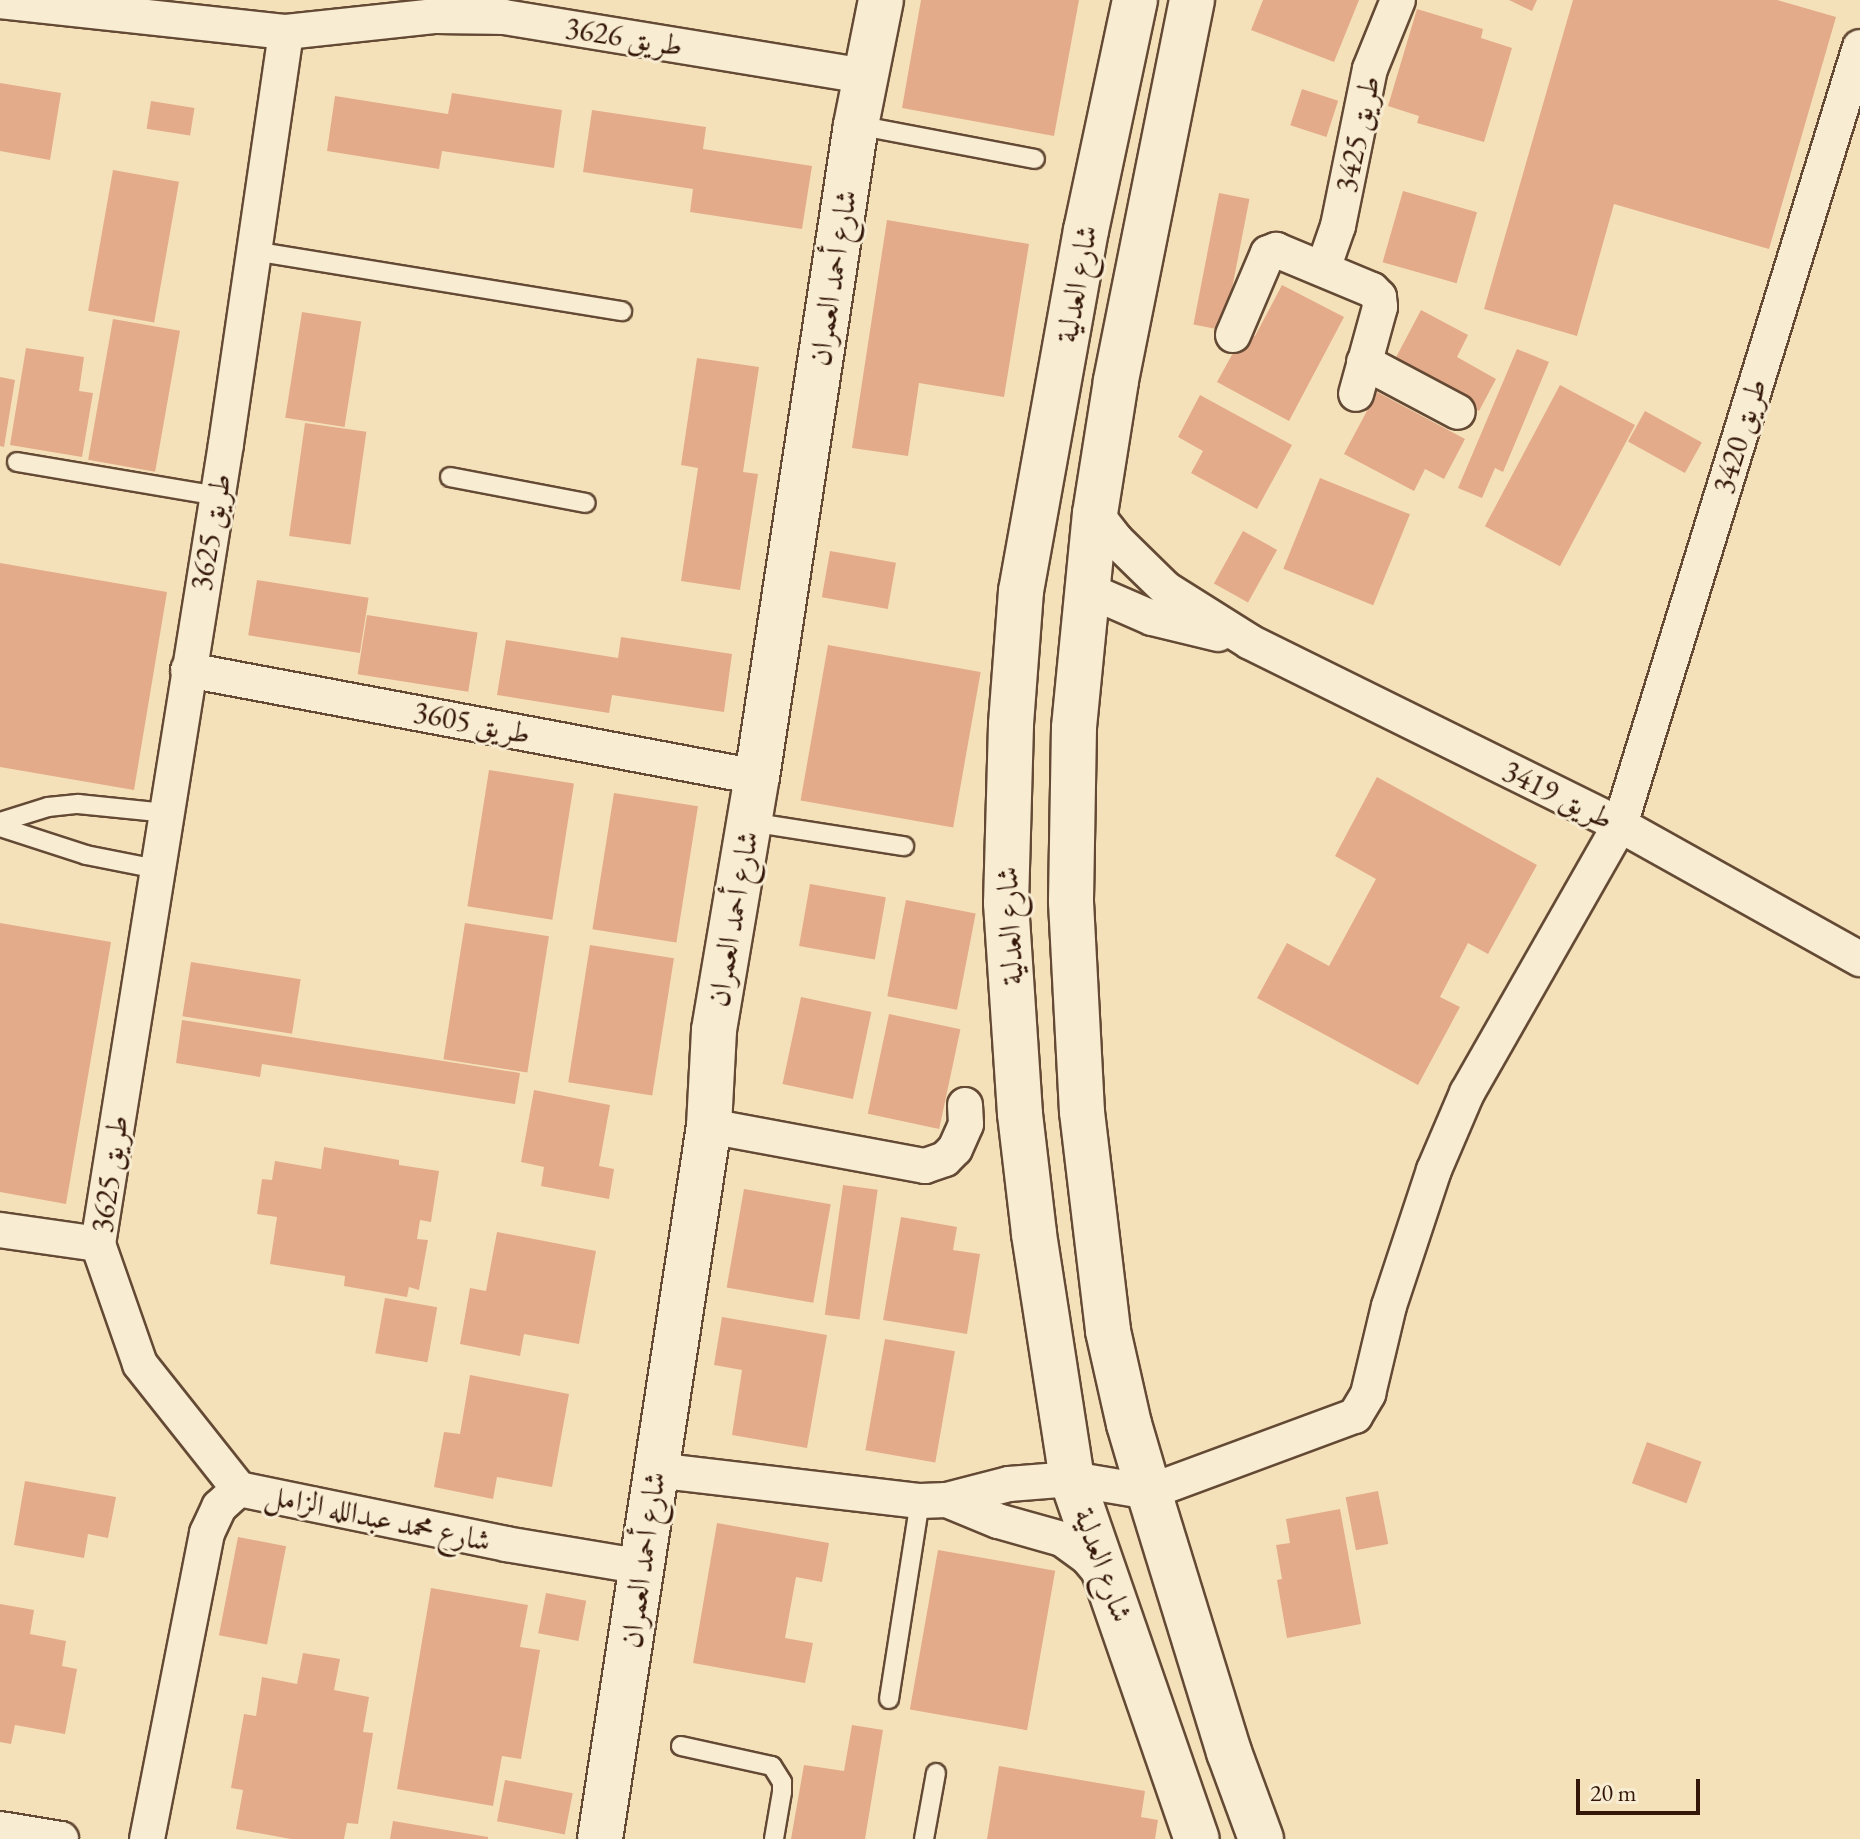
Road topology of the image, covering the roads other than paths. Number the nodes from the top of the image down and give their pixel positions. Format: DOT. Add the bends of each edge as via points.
graph roads {
  1 [pos="881,0"];
  2 [pos="1135,0"];
  3 [pos="1192,0"];
  4 [pos="1398,0"];
  5 [pos="0,1"];
  6 [pos="361,12"];
  7 [pos="286,32"];
  8 [pos="1860,47"];
  9 [pos="865,76"];
  10 [pos="856,125"];
  11 [pos="1035,159"];
  12 [pos="254,251"];
  13 [pos="1323,269"];
  14 [pos="622,311"];
  15 [pos="1233,335"];
  16 [pos="1057,406"];
  17 [pos="1458,412"];
  18 [pos="17,462"];
  19 [pos="450,477"];
  20 [pos="217,496"];
  21 [pos="586,503"];
  22 [pos="1095,513"];
  23 [pos="1090,591"];
  24 [pos="1250,642"];
  25 [pos="188,670"];
  26 [pos="757,777"];
  27 [pos="166,813"];
  28 [pos="750,822"];
  29 [pos="0,824"];
  30 [pos="1620,825"];
  31 [pos="904,846"];
  32 [pos="157,869"];
  33 [pos="1860,959"];
  34 [pos="965,1105"];
  35 [pos="709,1126"];
  36 [pos="0,1230"];
  37 [pos="98,1244"];
  38 [pos="655,1470"];
  39 [pos="1072,1479"];
  40 [pos="239,1489"];
  41 [pos="1149,1492"];
  42 [pos="933,1500"];
  43 [pos="643,1567"];
  44 [pos="1109,1583"];
  45 [pos="889,1699"];
  46 [pos="681,1746"];
  47 [pos="936,1773"];
  48 [pos="0,1829"];
  49 [pos="61,1839"];
  50 [pos="147,1839"];
  51 [pos="600,1839"];
  52 [pos="774,1839"];
  53 [pos="924,1839"];
  54 [pos="1197,1839"];
  55 [pos="1261,1839"];
  1 -- 9 [label="main road, شارع أحمد العمران"];
  2 -- 16 [label="main road, شارع العدلية" via="1086,230"];
  3 -- 22 [label="main road, شارع العدلية"];
  4 -- 13 [label="street, طريق 3425" via="1370,69 1338,226"];
  5 -- 7 [label="street, طريق 3626"];
  6 -- 7 [label="street, طريق 3626"];
  6 -- 9 [label="street, طريق 3626" via="504,17"];
  7 -- 12 [label="street, طريق 3625"];
  8 -- 30 [label="street, طريق 3420"];
  9 -- 10 [label="main road, شارع أحمد العمران"];
  10 -- 11 [label="lane"];
  10 -- 26 [label="main road, شارع أحمد العمران"];
  12 -- 14 [label="lane"];
  12 -- 20 [label="street, طريق 3625"];
  13 -- 15 [label="street" via="1280,251 1268,253"];
  13 -- 17 [label="street" via="1379,297 1360,378"];
  16 -- 23 [label="main road" via="1073,453 1069,557 1080,584"];
  16 -- 39 [label="main road, شارع العدلية" via="1017,629 1006,903 1032,1219"];
  18 -- 20 [label="lane"];
  19 -- 21 [label="lane"];
  20 -- 25 [label="street, طريق 3625"];
  22 -- 23 [label="main road, شارع العدلية"];
  22 -- 24 [label="street, طريق 3419" via="1166,589"];
  23 -- 24 [label="street, طريق 3419" via="1152,618"];
  23 -- 41 [label="main road, شارع العدلية" via="1070,818 1082,1112 1108,1331"];
  24 -- 30 [label="street, طريق 3419"];
  25 -- 26 [label="street, طريق 3605"];
  25 -- 27 [label="street, طريق 3625"];
  26 -- 28 [label="main road, شارع أحمد العمران"];
  27 -- 29 [label="lane" via="78,804 48,807"];
  27 -- 32 [label="street, طريق 3625"];
  28 -- 31 [label="lane"];
  28 -- 35 [label="main road, شارع أحمد العمران" via="714,1030"];
  29 -- 32 [label="lane" via="86,855"];
  30 -- 33 [label="street, طريق 3419"];
  30 -- 41 [label="street, طريق 3420" via="1467,1093 1434,1170 1389,1306 1368,1394 1355,1416"];
  32 -- 37 [label="street, طريق 3625"];
  34 -- 35 [label="street" via="966,1124 955,1149 925,1166"];
  35 -- 38 [label="main road, شارع أحمد العمران"];
  36 -- 37 [label="street"];
  37 -- 40 [label="street, طريق 3625" via="140,1364"];
  38 -- 42 [label="street"];
  38 -- 43 [label="main road, شارع أحمد العمران"];
  39 -- 41 [label="street"];
  39 -- 42 [label="street" via="1009,1484"];
  39 -- 44 [label="main road, شارع العدلية"];
  40 -- 43 [label="street, شارع محمد عبدالله الزامل"];
  40 -- 50 [label="street, شارع محمد عبدالله الزامل" via="219,1507 207,1533"];
  41 -- 55 [label="main road, شارع العدلية"];
  42 -- 44 [label="street" via="1062,1539"];
  42 -- 45 [label="lane"];
  43 -- 51 [label="main road, شارع أحمد العمران"];
  44 -- 54 [label="main road, شارع العدلية"];
  46 -- 52 [label="lane" via="772,1766 782,1782"];
  47 -- 53 [label="lane"];
  48 -- 49 [label="street"];
}
